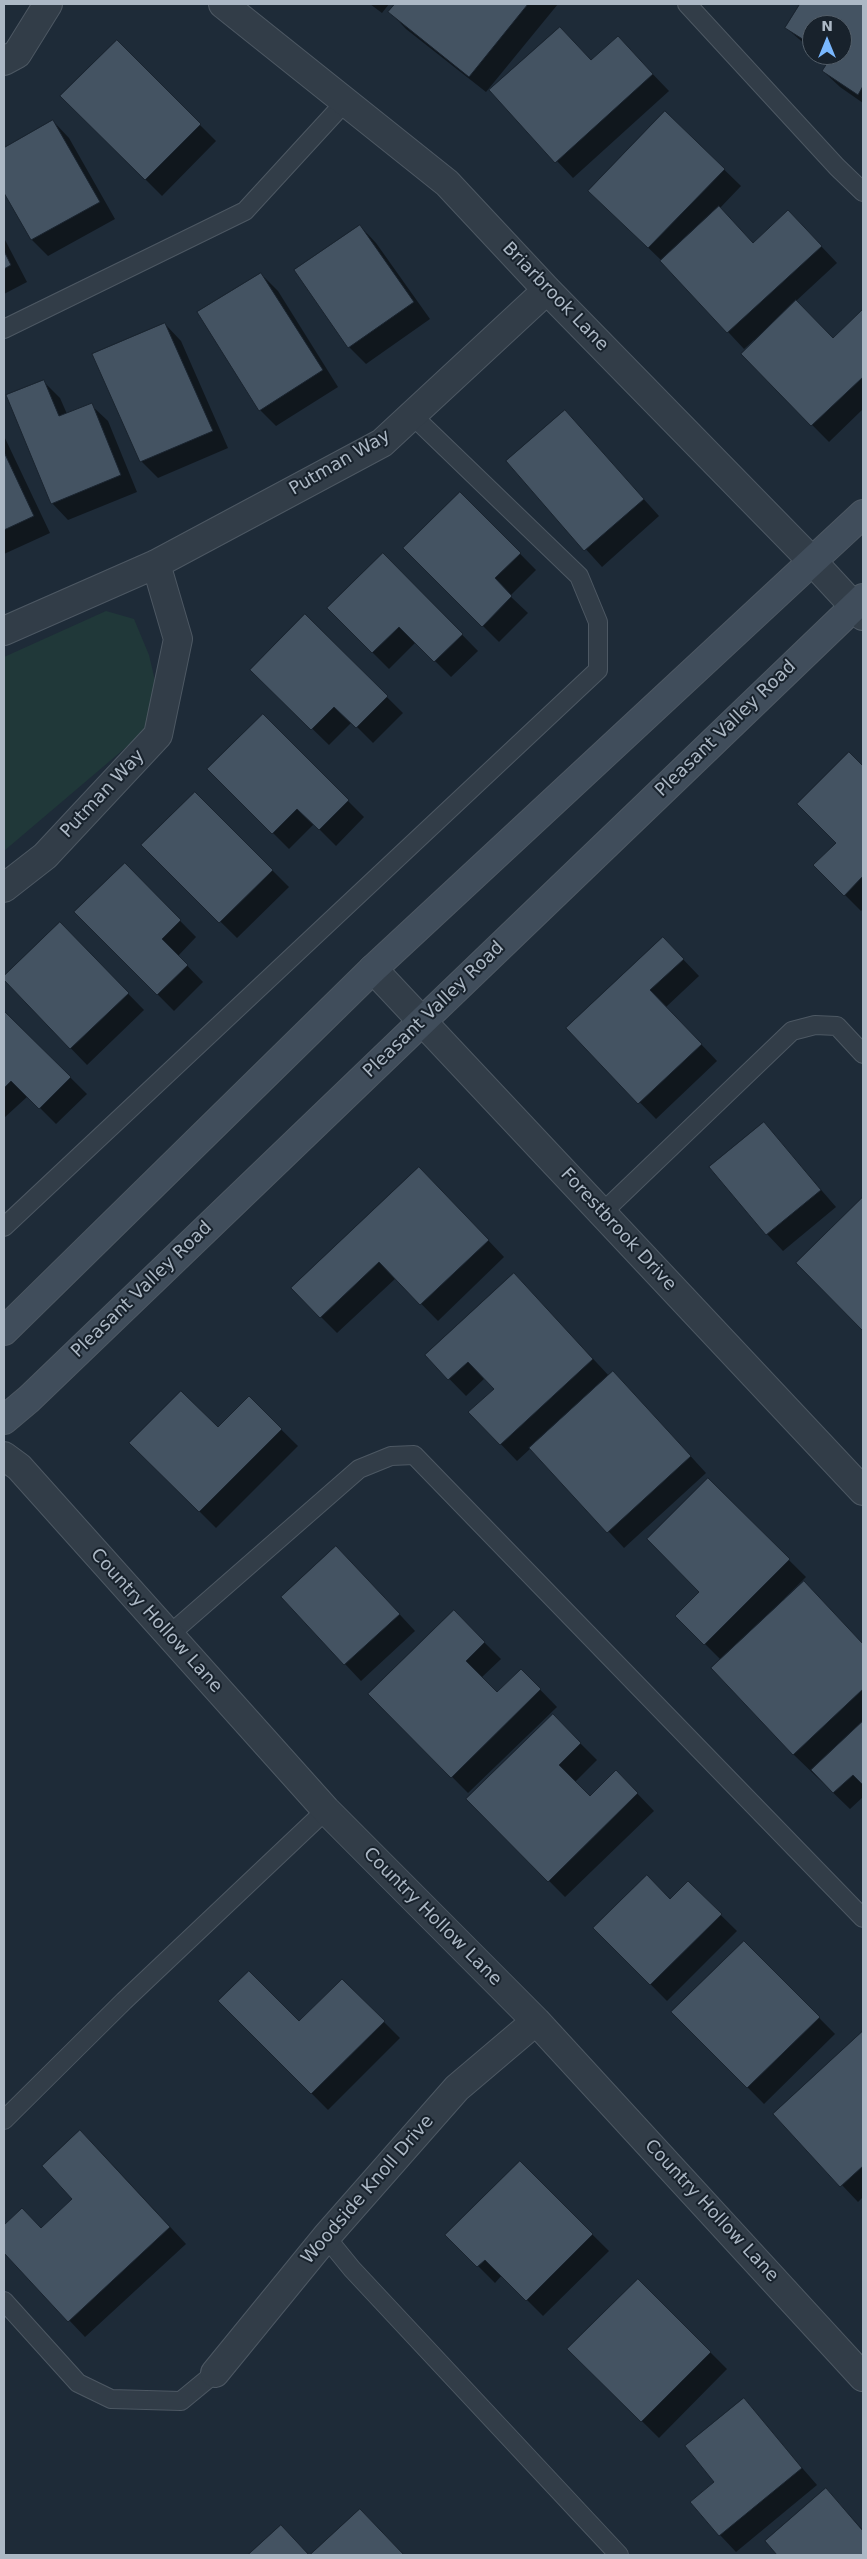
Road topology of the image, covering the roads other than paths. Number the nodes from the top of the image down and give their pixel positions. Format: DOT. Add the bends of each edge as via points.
graph roads {
  1 [pos="48,4"];
  2 [pos="222,4"];
  3 [pos="687,4"];
  4 [pos="4,60"];
  5 [pos="345,102"];
  6 [pos="863,192"];
  7 [pos="547,290"];
  8 [pos="4,329"];
  9 [pos="413,416"];
  10 [pos="863,514"];
  11 [pos="813,562"];
  12 [pos="156,564"];
  13 [pos="860,607"];
  14 [pos="4,631"];
  15 [pos="4,888"];
  16 [pos="373,969"];
  17 [pos="423,1022"];
  18 [pos="863,1054"];
  19 [pos="602,1213"];
  20 [pos="4,1227"];
  21 [pos="4,1331"];
  22 [pos="4,1420"];
  23 [pos="4,1456"];
  24 [pos="863,1491"];
  25 [pos="169,1635"];
  26 [pos="326,1810"];
  27 [pos="863,1918"];
  28 [pos="536,2021"];
  29 [pos="4,2120"];
  30 [pos="326,2237"];
  31 [pos="4,2300"];
  32 [pos="215,2373"];
  33 [pos="863,2376"];
  34 [pos="619,2555"];
  1 -- 4 [label="street" via="17,54"];
  2 -- 5 [label="street, Briarbrook Lane"];
  3 -- 6 [label="lane"];
  5 -- 7 [label="street, Briarbrook Lane" via="447,183"];
  5 -- 8 [label="lane" via="245,211"];
  7 -- 9 [label="street, Putman Way"];
  7 -- 11 [label="street, Briarbrook Lane"];
  9 -- 12 [label="street, Putman Way" via="382,443"];
  9 -- 20 [label="lane" via="579,576 598,622 598,670"];
  10 -- 11 [label="main road"];
  11 -- 13 [label="street, Briarbrook Lane"];
  11 -- 16 [label="main road"];
  12 -- 14 [label="street, Putman Way"];
  12 -- 15 [label="street, Putman Way" via="178,640 158,735 45,856"];
  13 -- 17 [label="main road, Pleasant Valley Road"];
  16 -- 17 [label="street, Forestbrook Drive"];
  16 -- 21 [label="main road"];
  17 -- 19 [label="street, Forestbrook Drive"];
  17 -- 22 [label="main road, Pleasant Valley Road" via="29,1400"];
  18 -- 19 [label="lane" via="837,1026 815,1025 792,1031"];
  19 -- 24 [label="street, Forestbrook Drive"];
  23 -- 25 [label="street, Country Hollow Lane" via="19,1467"];
  25 -- 26 [label="street, Country Hollow Lane"];
  25 -- 27 [label="lane" via="359,1469 391,1456 414,1455"];
  26 -- 28 [label="street, Country Hollow Lane"];
  26 -- 29 [label="lane"];
  28 -- 30 [label="street, Woodside Knoll Drive" via="457,2088"];
  28 -- 33 [label="street, Country Hollow Lane"];
  30 -- 32 [label="street, Woodside Knoll Drive"];
  30 -- 34 [label="lane" via="352,2269"];
  31 -- 32 [label="lane" via="78,2383 110,2399 181,2401"];
}
